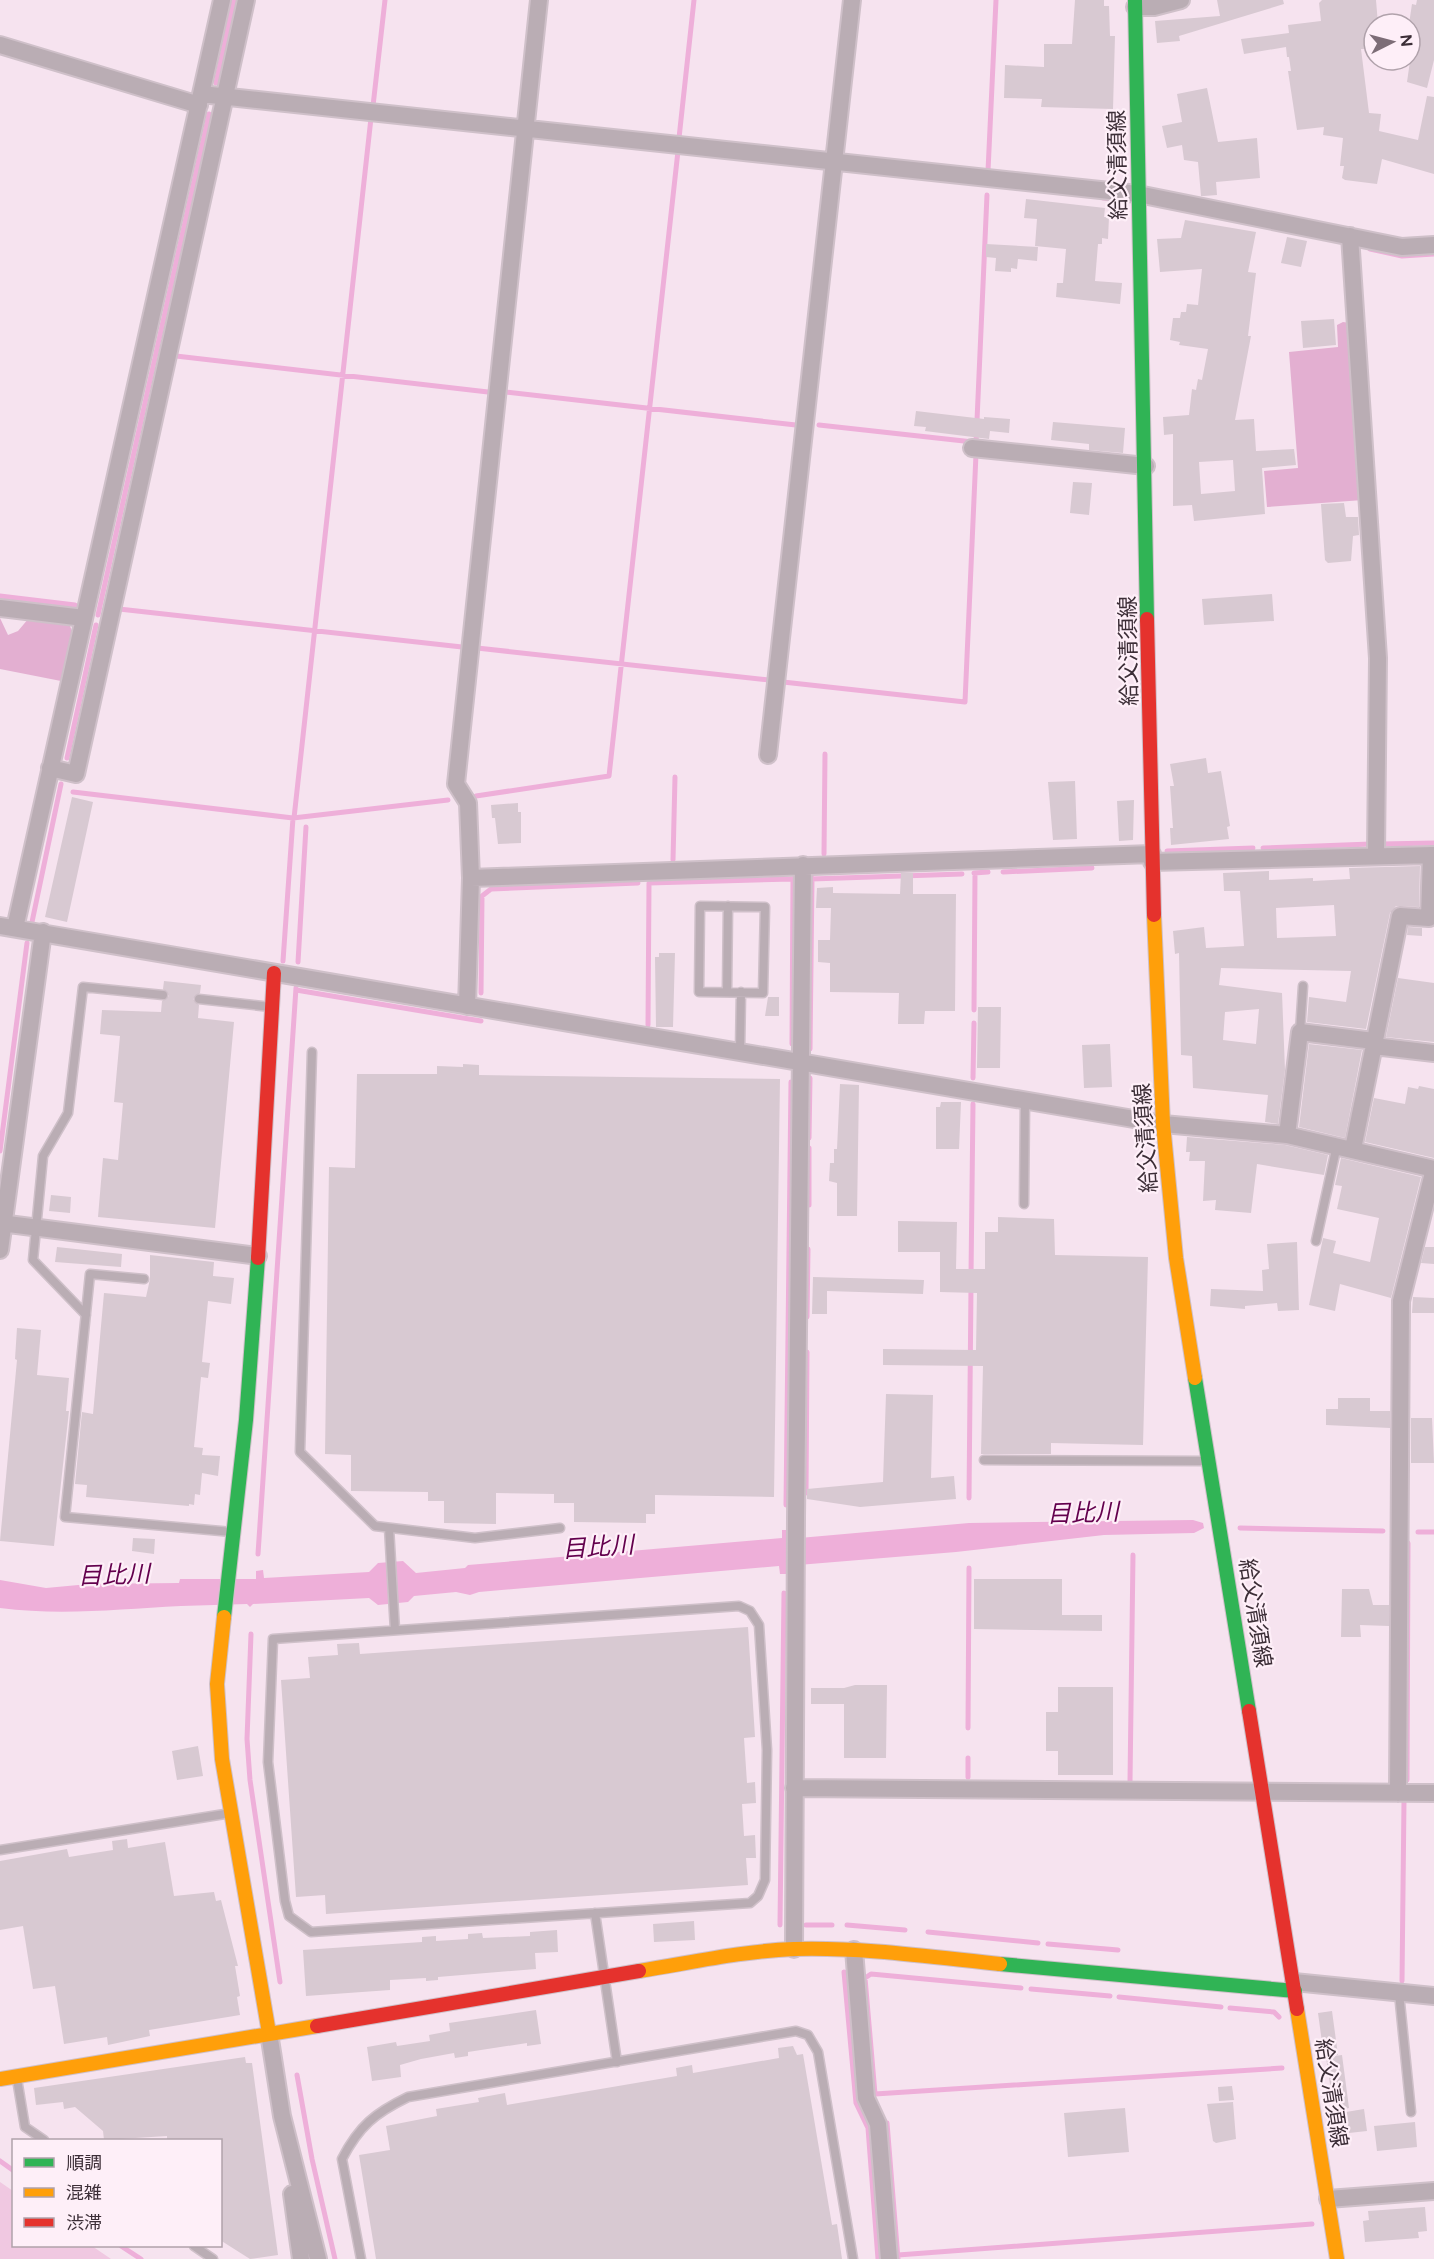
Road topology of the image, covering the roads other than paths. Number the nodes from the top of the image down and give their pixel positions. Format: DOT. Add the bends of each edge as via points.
graph roads {
  1 [pos="222,0"];
  2 [pos="246,0"];
  3 [pos="539,0"];
  4 [pos="852,0"];
  5 [pos="1181,0"];
  6 [pos="1135,3"];
  7 [pos="0,45"];
  8 [pos="225,97"];
  9 [pos="200,99"];
  10 [pos="525,129"];
  11 [pos="834,161"];
  12 [pos="1138,194"];
  13 [pos="1350,236"];
  14 [pos="1434,245"];
  15 [pos="972,448"];
  16 [pos="1146,466"];
  17 [pos="0,608"];
  18 [pos="84,618"];
  19 [pos="768,755"];
  20 [pos="50,768"];
  21 [pos="1376,855"];
  22 [pos="1433,855"];
  23 [pos="1152,858"];
  24 [pos="803,865"];
  25 [pos="471,878"];
  26 [pos="729,906"];
  27 [pos="8,927"];
  28 [pos="43,932"];
  29 [pos="274,973"];
  30 [pos="1303,986"];
  31 [pos="726,992"];
  32 [pos="741,993"];
  33 [pos="163,995"];
  34 [pos="200,999"];
  35 [pos="467,1005"];
  36 [pos="272,1007"];
  37 [pos="1300,1032"];
  38 [pos="1374,1043"];
  39 [pos="740,1051"];
  40 [pos="312,1052"];
  41 [pos="1434,1053"];
  42 [pos="801,1061"];
  43 [pos="1025,1099"];
  44 [pos="1163,1124"];
  45 [pos="1287,1134"];
  46 [pos="1345,1147"];
  47 [pos="1434,1169"];
  48 [pos="1024,1204"];
  49 [pos="2,1223"];
  50 [pos="36,1227"];
  51 [pos="1316,1240"];
  52 [pos="0,1250"];
  53 [pos="258,1256"];
  54 [pos="144,1279"];
  55 [pos="86,1315"];
  56 [pos="984,1460"];
  57 [pos="1210,1461"];
  58 [pos="389,1528"];
  59 [pos="560,1528"];
  60 [pos="233,1533"];
  61 [pos="395,1630"];
  62 [pos="794,1788"];
  63 [pos="1264,1792"];
  64 [pos="1398,1793"];
  65 [pos="1434,1793"];
  66 [pos="231,1813"];
  67 [pos="0,1850"];
  68 [pos="595,1913"];
  69 [pos="794,1949"];
  70 [pos="854,1950"];
  71 [pos="604,1978"];
  72 [pos="1294,1987"];
  73 [pos="1400,1993"];
  74 [pos="1434,1996"];
  75 [pos="269,2033"];
  76 [pos="617,2062"];
  77 [pos="16,2076"];
  78 [pos="0,2079"];
  79 [pos="1411,2112"];
  80 [pos="282,2116"];
  81 [pos="43,2139"];
  82 [pos="1434,2192"];
  83 [pos="1328,2199"];
  84 [pos="195,2247"];
  85 [pos="213,2259"];
  86 [pos="301,2259"];
  87 [pos="318,2259"];
  88 [pos="361,2259"];
  89 [pos="853,2259"];
  90 [pos="889,2259"];
  91 [pos="1337,2259"];
  1 -- 9 [label="street"];
  2 -- 8 [label="street"];
  3 -- 10 [label="street"];
  4 -- 11 [label="street"];
  5 -- 6 [label="street" via="1154,7"];
  6 -- 12 [label="street, 給父清須線"];
  7 -- 9 [label="street"];
  8 -- 9 [label="street"];
  8 -- 10 [label="street"];
  8 -- 20 [label="street" via="76,774"];
  9 -- 18 [label="street"];
  10 -- 11 [label="street"];
  10 -- 25 [label="street" via="456,784 468,802"];
  11 -- 12 [label="street"];
  11 -- 19 [label="street"];
  12 -- 13 [label="street"];
  12 -- 16 [label="street, 給父清須線"];
  13 -- 14 [label="street" via="1402,247"];
  13 -- 21 [label="street" via="1378,658"];
  15 -- 16 [label="street"];
  16 -- 23 [label="street, 給父清須線"];
  17 -- 18 [label="street"];
  18 -- 20 [label="street"];
  20 -- 27 [label="street"];
  21 -- 22 [label="street"];
  21 -- 23 [label="street"];
  22 -- 38 [label="street" via="1429,918 1400,916"];
  23 -- 24 [label="street"];
  23 -- 44 [label="street, 給父清須線"];
  24 -- 25 [label="street"];
  24 -- 42 [label="street"];
  25 -- 35 [label="street"];
  26 -- 31 [label="lane"];
  26 -- 31 [label="lane" via="700,906 699,992"];
  26 -- 32 [label="lane" via="765,907 763,993"];
  27 -- 28 [label="street"];
  28 -- 29 [label="street"];
  28 -- 49 [label="street"];
  29 -- 35 [label="street"];
  29 -- 36 [label="street"];
  30 -- 37 [label="lane"];
  31 -- 32 [label="lane"];
  32 -- 39 [label="lane"];
  33 -- 50 [label="lane" via="83,987 68,1113 43,1156"];
  34 -- 36 [label="lane"];
  35 -- 39 [label="street"];
  36 -- 53 [label="street"];
  37 -- 38 [label="street"];
  37 -- 45 [label="street"];
  38 -- 41 [label="street"];
  38 -- 46 [label="street"];
  39 -- 42 [label="street"];
  40 -- 58 [label="lane" via="300,1452 375,1526"];
  42 -- 43 [label="street"];
  42 -- 62 [label="street"];
  43 -- 44 [label="street"];
  43 -- 48 [label="lane"];
  44 -- 45 [label="street"];
  44 -- 57 [label="street, 給父清須線" via="1176,1258"];
  45 -- 46 [label="street"];
  46 -- 47 [label="street"];
  46 -- 51 [label="lane"];
  47 -- 64 [label="street" via="1401,1301"];
  49 -- 50 [label="street"];
  49 -- 52 [label="street"];
  50 -- 53 [label="street"];
  50 -- 55 [label="lane" via="33,1260"];
  53 -- 60 [label="street"];
  54 -- 55 [label="lane" via="90,1274"];
  55 -- 60 [label="lane" via="65,1517"];
  56 -- 57 [label="lane"];
  57 -- 63 [label="street, 給父清須線"];
  58 -- 59 [label="lane" via="475,1538"];
  58 -- 61 [label="lane"];
  60 -- 66 [label="street" via="217,1684 222,1759"];
  61 -- 68 [label="lane" via="273,1639 268,1762 289,1916 311,1932"];
  61 -- 68 [label="lane" via="739,1606 750,1611 759,1625 766,1750 765,1880 758,1896 750,1903"];
  62 -- 63 [label="street"];
  62 -- 69 [label="street"];
  63 -- 64 [label="street"];
  63 -- 72 [label="street, 給父清須線"];
  64 -- 65 [label="street"];
  66 -- 67 [label="lane"];
  66 -- 75 [label="street"];
  68 -- 71 [label="lane"];
  69 -- 70 [label="street"];
  69 -- 71 [label="street" via="754,1952"];
  70 -- 72 [label="street"];
  70 -- 90 [label="street" via="866,2098 878,2124"];
  71 -- 75 [label="street"];
  71 -- 76 [label="lane"];
  72 -- 73 [label="street"];
  72 -- 83 [label="street, 給父清須線"];
  73 -- 74 [label="street"];
  73 -- 79 [label="lane"];
  75 -- 77 [label="street"];
  75 -- 80 [label="street"];
  76 -- 88 [label="lane" via="408,2097 380,2111 362,2126 342,2159"];
  76 -- 89 [label="lane" via="796,2031 808,2035 818,2052"];
  77 -- 78 [label="street"];
  77 -- 81 [label="lane" via="25,2127"];
  80 -- 86 [label="street"];
  80 -- 87 [label="street"];
  82 -- 83 [label="street"];
  83 -- 91 [label="street, 給父清須線"];
  84 -- 85 [label="lane"];
}
